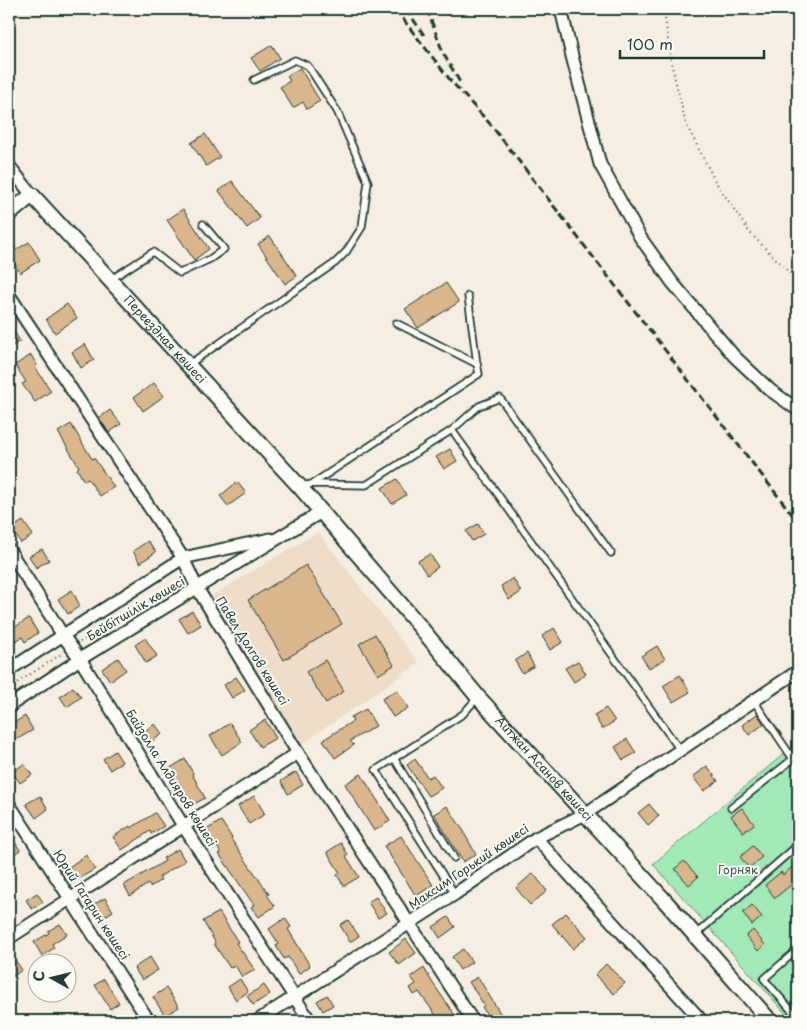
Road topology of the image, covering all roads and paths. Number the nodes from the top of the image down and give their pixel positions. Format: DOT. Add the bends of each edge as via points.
graph roads {
  1 [pos="561,9"];
  2 [pos="664,9"];
  3 [pos="254,80"];
  4 [pos="9,166"];
  5 [pos="32,195"];
  6 [pos="9,214"];
  7 [pos="203,224"];
  8 [pos="110,280"];
  9 [pos="798,281"];
  10 [pos="9,295"];
  11 [pos="468,296"];
  12 [pos="396,323"];
  13 [pos="477,364"];
  14 [pos="188,365"];
  15 [pos="798,410"];
  16 [pos="452,430"];
  17 [pos="306,485"];
  18 [pos="321,512"];
  19 [pos="278,537"];
  20 [pos="9,550"];
  21 [pos="611,552"];
  22 [pos="183,558"];
  23 [pos="192,576"];
  24 [pos="197,588"];
  25 [pos="62,634"];
  26 [pos="72,647"];
  27 [pos="80,659"];
  28 [pos="9,670"];
  29 [pos="798,671"];
  30 [pos="9,688"];
  31 [pos="478,697"];
  32 [pos="754,701"];
  33 [pos="9,706"];
  34 [pos="680,750"];
  35 [pos="298,753"];
  36 [pos="796,757"];
  37 [pos="394,758"];
  38 [pos="9,804"];
  39 [pos="730,808"];
  40 [pos="585,814"];
  41 [pos="184,827"];
  42 [pos="536,838"];
  43 [pos="798,845"];
  44 [pos="454,858"];
  45 [pos="455,894"];
  46 [pos="70,899"];
  47 [pos="409,924"];
  48 [pos="695,935"];
  49 [pos="9,938"];
  50 [pos="798,949"];
  51 [pos="294,998"];
  52 [pos="798,1018"];
  53 [pos="150,1021"];
  54 [pos="257,1021"];
  55 [pos="310,1021"];
  56 [pos="473,1021"];
  57 [pos="702,1021"];
  58 [pos="770,1021"];
  1 -- 15 [label="street" via="600,164 640,237 672,282 734,356 770,390"];
  2 -- 9 [label="path" via="671,62 686,124 715,181 750,233"];
  3 -- 14 [label="lane" via="295,60 308,66 337,112 368,182 362,227 335,263"];
  4 -- 5 [label="street, Переездная көшесі"];
  5 -- 6 [label="street"];
  5 -- 8 [label="street, Переездная көшесі"];
  7 -- 8 [label="lane" via="224,249 210,259 180,273 153,252"];
  8 -- 14 [label="street, Переездная көшесі"];
  10 -- 22 [label="street, Павел Долгов көшесі"];
  11 -- 13 [label="lane"];
  12 -- 13 [label="lane"];
  13 -- 17 [label="lane" via="479,374"];
  14 -- 17 [label="street, Переездная көшесі"];
  16 -- 17 [label="lane" via="366,485"];
  16 -- 21 [label="lane" via="479,406 500,398"];
  16 -- 34 [label="lane"];
  17 -- 18 [label="street, Переездная көшесі"];
  18 -- 19 [label="street, Бейбітшілік көшесі"];
  18 -- 31 [label="street, Айтжан Асанов көшесі"];
  19 -- 22 [label="street, Бейбітшілік көшесі"];
  19 -- 24 [label="street, Бейбітшілік көшесі"];
  20 -- 25 [label="street, Байзолла Алдияров көшесі"];
  22 -- 23 [label="street, Павел Долгов көшесі"];
  22 -- 25 [label="street, Бейбітшілік көшесі"];
  23 -- 24 [label="street, Павел Долгов көшесі"];
  23 -- 26 [label="path"];
  24 -- 27 [label="street, Бейбітшілік көшесі"];
  24 -- 35 [label="street, Павел Долгов көшесі"];
  25 -- 26 [label="street, Байзолла Алдияров көшесі"];
  25 -- 28 [label="street, Бейбітшілік көшесі"];
  26 -- 27 [label="street, Байзолла Алдияров көшесі"];
  26 -- 30 [label="path"];
  27 -- 33 [label="street, Бейбітшілік көшесі"];
  27 -- 41 [label="street, Байзолла Алдияров көшесі"];
  29 -- 32 [label="street, Максим Горький көшесі"];
  31 -- 37 [label="lane" via="463,714"];
  31 -- 40 [label="street, Айтжан Асанов көшесі"];
  32 -- 34 [label="street, Максим Горький көшесі"];
  32 -- 36 [label="lane"];
  34 -- 40 [label="street, Максим Горький көшесі"];
  35 -- 41 [label="street"];
  35 -- 47 [label="street, Павел Долгов көшесі"];
  36 -- 39 [label="lane"];
  37 -- 44 [label="lane"];
  37 -- 45 [label="lane" via="376,770"];
  38 -- 46 [label="street, Юрий Гагарин көшесі"];
  40 -- 42 [label="street, Максим Горький көшесі"];
  40 -- 48 [label="street, Айтжан Асанов көшесі"];
  41 -- 46 [label="street"];
  41 -- 51 [label="street, Байзолла Алдияров көшесі"];
  42 -- 45 [label="street, Максим Горький көшесі"];
  42 -- 57 [label="street"];
  43 -- 48 [label="lane"];
  45 -- 47 [label="street, Максим Горький көшесі"];
  46 -- 49 [label="street"];
  46 -- 53 [label="street, Юрий Гагарин көшесі"];
  47 -- 51 [label="street, Максим Горький көшесі"];
  47 -- 56 [label="street, Павел Долгов көшесі"];
  48 -- 58 [label="street, Айтжан Асанов көшесі"];
  50 -- 52 [label="lane" via="764,980"];
  51 -- 54 [label="street, Максим Горький көшесі"];
  51 -- 55 [label="street, Байзолла Алдияров көшесі"];
}
